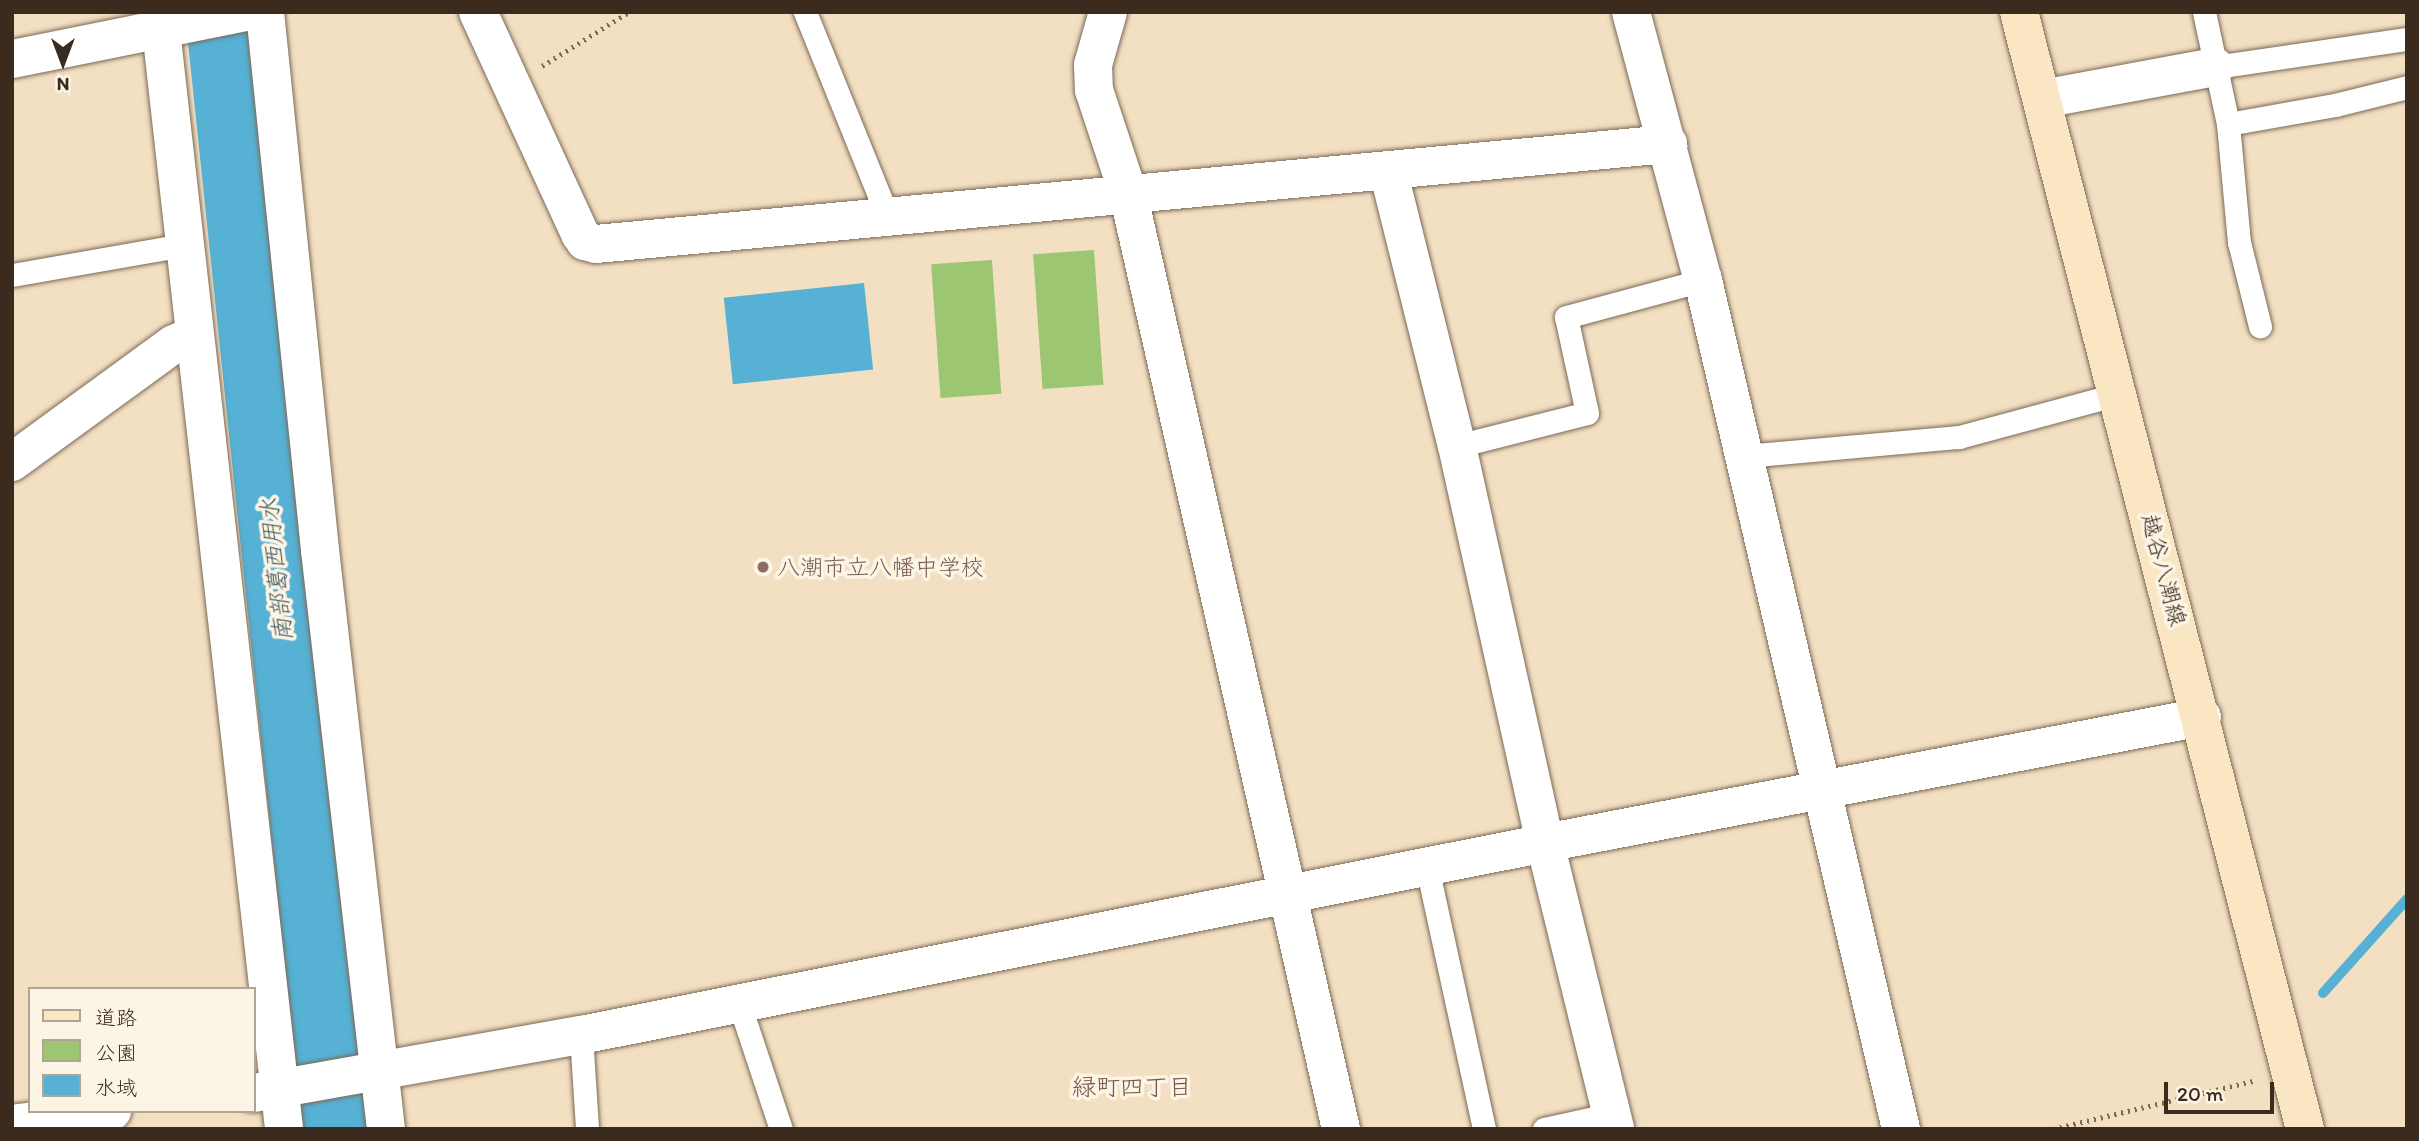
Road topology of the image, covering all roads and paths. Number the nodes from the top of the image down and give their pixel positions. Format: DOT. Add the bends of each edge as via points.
graph roads {
  1 [pos="246,12"];
  2 [pos="265,12"];
  3 [pos="478,12"];
  4 [pos="629,12"];
  5 [pos="805,12"];
  6 [pos="1108,12"];
  7 [pos="1631,12"];
  8 [pos="2019,12"];
  9 [pos="2204,12"];
  10 [pos="167,24"];
  11 [pos="2407,39"];
  12 [pos="12,60"];
  13 [pos="2215,67"];
  14 [pos="512,86"];
  15 [pos="2407,87"];
  16 [pos="2042,99"];
  17 [pos="2228,124"];
  18 [pos="1668,144"];
  19 [pos="1388,170"];
  20 [pos="1128,193"];
  21 [pos="888,217"];
  22 [pos="184,245"];
  23 [pos="12,275"];
  24 [pos="1703,280"];
  25 [pos="2260,326"];
  26 [pos="193,336"];
  27 [pos="2118,394"];
  28 [pos="1457,446"];
  29 [pos="1745,456"];
  30 [pos="12,462"];
  31 [pos="2202,717"];
  32 [pos="1822,791"];
  33 [pos="1545,843"];
  34 [pos="1427,867"];
  35 [pos="1287,894"];
  36 [pos="740,1003"];
  37 [pos="581,1035"];
  38 [pos="373,1074"];
  39 [pos="2254,1081"];
  40 [pos="276,1090"];
  41 [pos="99,1113"];
  42 [pos="1613,1121"];
  43 [pos="23,1125"];
  44 [pos="284,1129"];
  45 [pos="386,1129"];
  46 [pos="587,1129"];
  47 [pos="781,1129"];
  48 [pos="1341,1129"];
  49 [pos="1484,1129"];
  50 [pos="1544,1129"];
  51 [pos="1901,1129"];
  52 [pos="2053,1129"];
  53 [pos="2305,1129"];
  1 -- 10 [label="street"];
  2 -- 38 [label="street"];
  3 -- 14 [label="street"];
  4 -- 14 [label="path"];
  5 -- 21 [label="lane"];
  6 -- 20 [label="street" via="1093,65 1094,90"];
  7 -- 18 [label="street"];
  8 -- 16 [label="main road, 越谷八潮線"];
  9 -- 13 [label="lane"];
  10 -- 12 [label="street"];
  10 -- 22 [label="street"];
  11 -- 13 [label="lane"];
  13 -- 16 [label="street"];
  13 -- 17 [label="lane"];
  14 -- 21 [label="street" via="585,241 596,244"];
  15 -- 17 [label="lane"];
  16 -- 27 [label="main road, 越谷八潮線"];
  17 -- 25 [label="lane" via="2239,242"];
  18 -- 19 [label="street"];
  18 -- 24 [label="street"];
  19 -- 20 [label="street"];
  19 -- 28 [label="street"];
  20 -- 21 [label="street"];
  20 -- 35 [label="street"];
  22 -- 23 [label="lane"];
  22 -- 26 [label="street"];
  24 -- 28 [label="lane" via="1566,317 1587,413"];
  24 -- 29 [label="street"];
  26 -- 30 [label="street" via="173,344"];
  26 -- 40 [label="street"];
  27 -- 29 [label="lane" via="1959,437"];
  27 -- 31 [label="main road, 越谷八潮線"];
  28 -- 33 [label="street"];
  29 -- 32 [label="street"];
  31 -- 32 [label="street"];
  31 -- 53 [label="main road, 越谷八潮線"];
  32 -- 33 [label="street"];
  32 -- 51 [label="street"];
  33 -- 34 [label="street"];
  33 -- 42 [label="street"];
  34 -- 35 [label="street"];
  34 -- 49 [label="lane"];
  35 -- 36 [label="street"];
  35 -- 48 [label="street"];
  36 -- 37 [label="street"];
  36 -- 47 [label="lane"];
  37 -- 38 [label="street"];
  37 -- 46 [label="lane"];
  38 -- 40 [label="street"];
  38 -- 45 [label="street"];
  39 -- 52 [label="path"];
  40 -- 44 [label="street"];
  41 -- 43 [label="street"];
  42 -- 50 [label="lane"];
}
